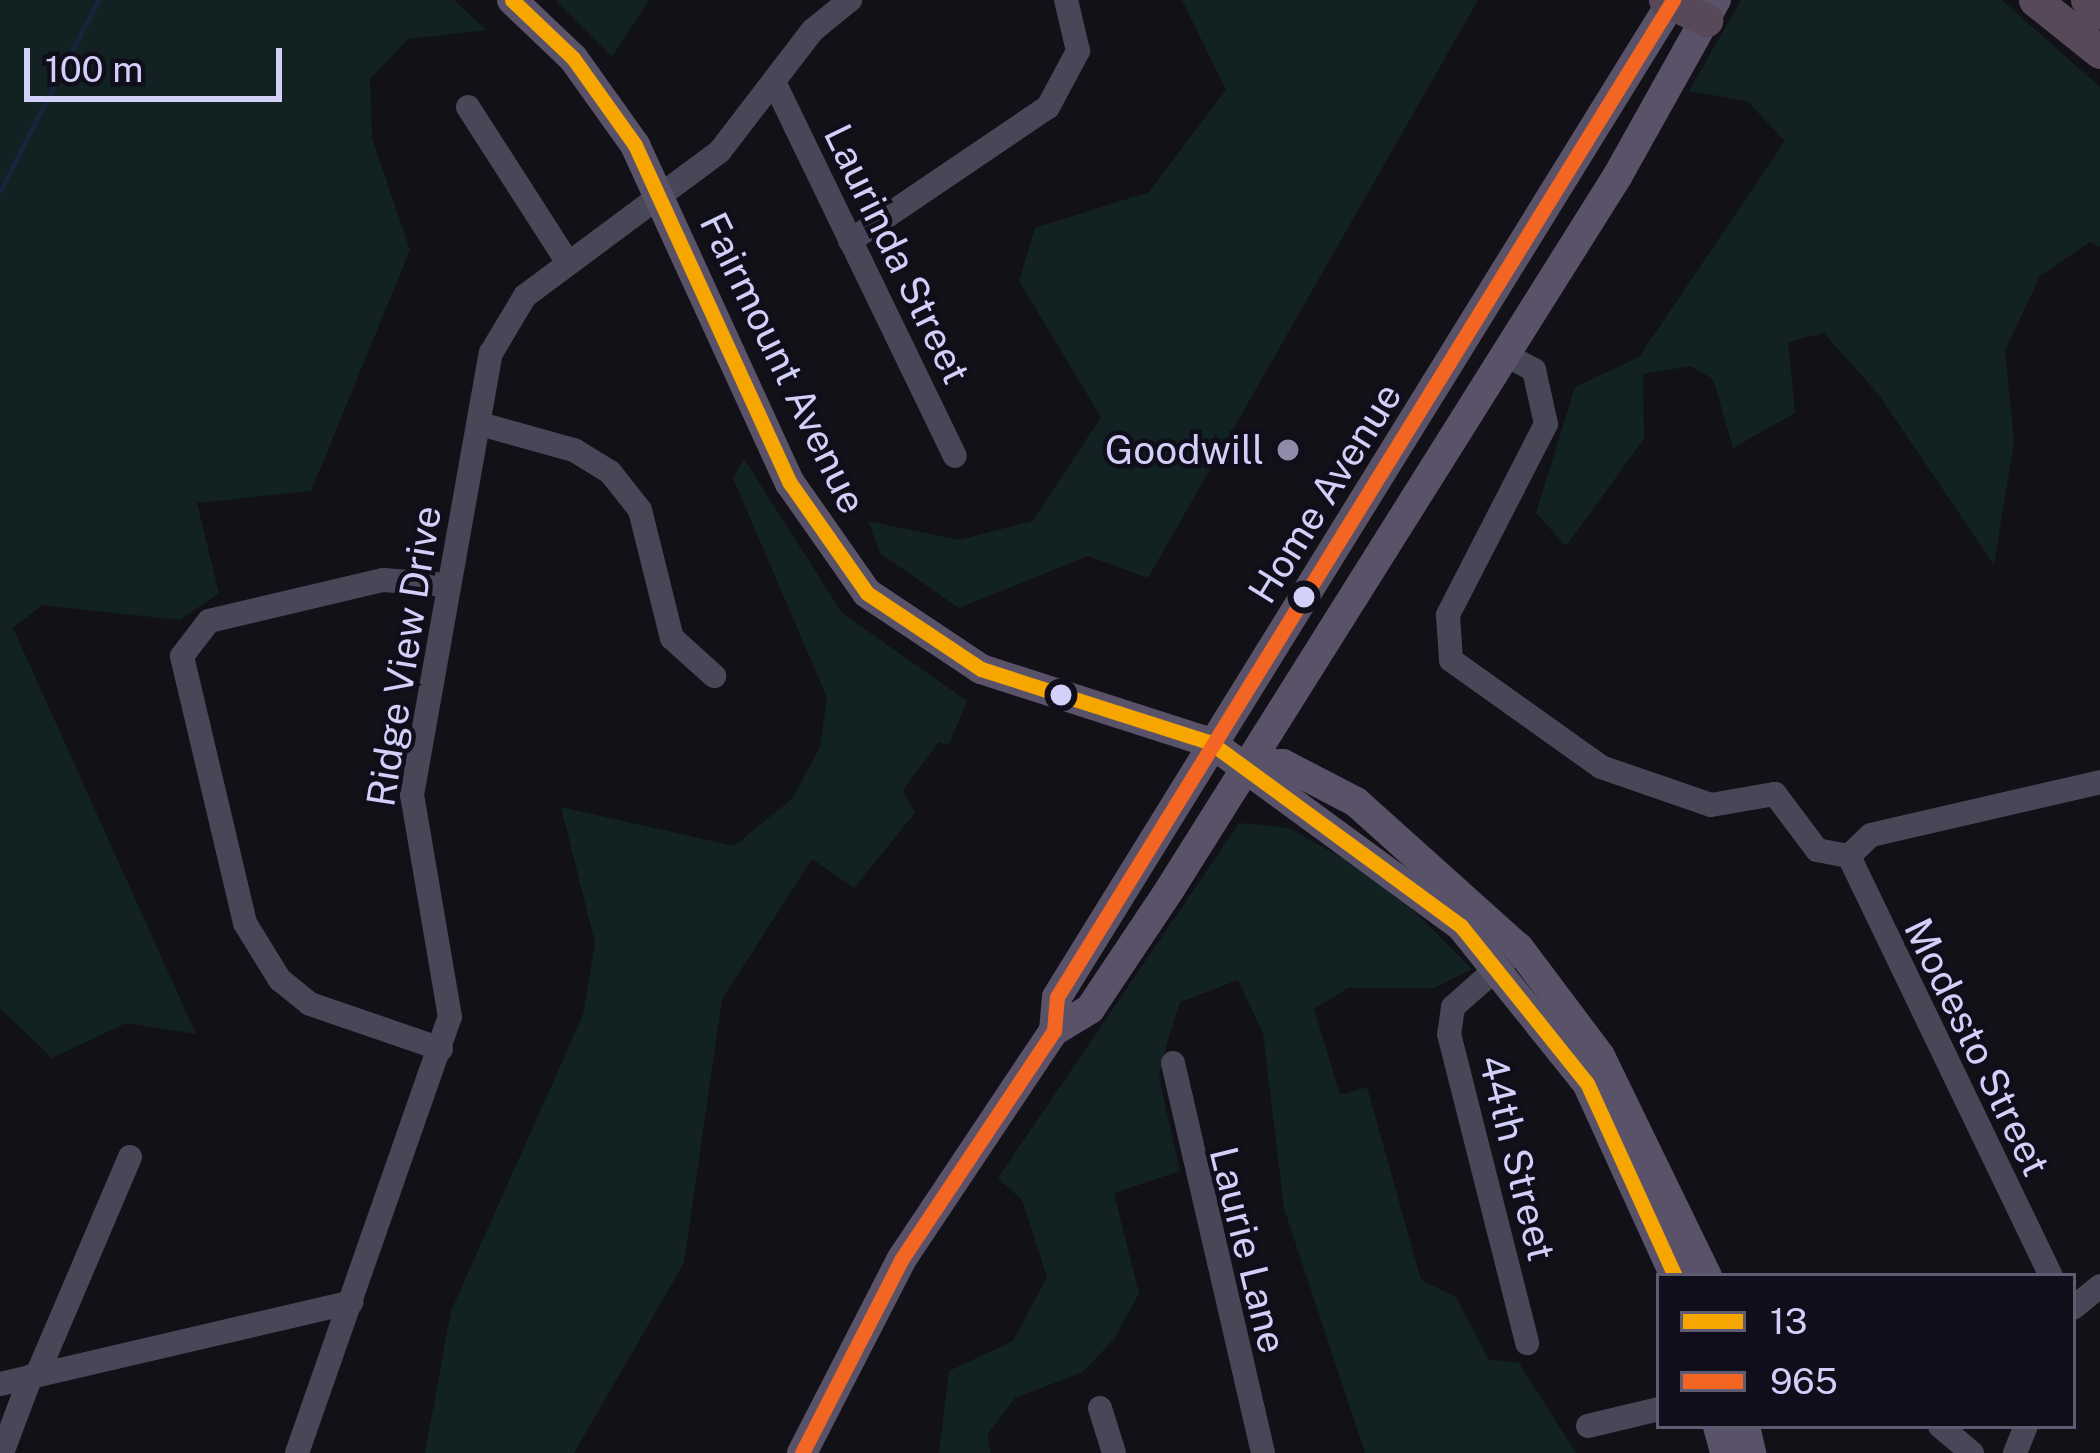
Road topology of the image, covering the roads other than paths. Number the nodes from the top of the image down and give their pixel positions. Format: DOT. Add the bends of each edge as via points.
graph roads {
  1 [pos="512,0"];
  2 [pos="850,0"];
  3 [pos="1066,0"];
  4 [pos="2035,0"];
  5 [pos="2086,0"];
  6 [pos="1670,2"];
  7 [pos="1711,10"];
  8 [pos="2100,13"];
  9 [pos="2100,52"];
  10 [pos="775,84"];
  11 [pos="468,107"];
  12 [pos="661,196"];
  13 [pos="850,241"];
  14 [pos="568,263"];
  15 [pos="1506,355"];
  16 [pos="480,424"];
  17 [pos="955,456"];
  18 [pos="449,585"];
  19 [pos="714,676"];
  20 [pos="1211,743"];
  21 [pos="1248,764"];
  22 [pos="2100,782"];
  23 [pos="1851,852"];
  24 [pos="1509,957"];
  25 [pos="1054,1031"];
  26 [pos="441,1049"];
  27 [pos="1173,1063"];
  28 [pos="130,1157"];
  29 [pos="1674,1273"];
  30 [pos="1706,1273"];
  31 [pos="2050,1273"];
  32 [pos="2100,1286"];
  33 [pos="352,1301"];
  34 [pos="2076,1306"];
  35 [pos="1527,1343"];
  36 [pos="34,1376"];
  37 [pos="0,1384"];
  38 [pos="1100,1408"];
  39 [pos="1656,1410"];
  40 [pos="1588,1426"];
  41 [pos="1944,1429"];
  42 [pos="809,1448"];
  43 [pos="2,1453"];
  44 [pos="297,1453"];
  45 [pos="1114,1453"];
  46 [pos="1263,1453"];
  47 [pos="1972,1453"];
  1 -- 12 [label="main road, Fairmount Avenue" via="593,85"];
  2 -- 10 [label="street, Ridge View Drive"];
  3 -- 13 [label="street" via="1078,51 1048,107"];
  4 -- 9 [label="highway"];
  5 -- 8 [label="highway"];
  6 -- 7 [label="highway"];
  6 -- 20 [label="main road, Home Avenue"];
  7 -- 15 [label="main road, Home Avenue"];
  10 -- 12 [label="street, Ridge View Drive" via="720,151"];
  10 -- 13 [label="street, Laurinda Street"];
  11 -- 14 [label="street"];
  12 -- 14 [label="street, Ridge View Drive"];
  12 -- 20 [label="main road, Fairmount Avenue" via="790,483 867,593 982,669"];
  13 -- 17 [label="street, Laurinda Street"];
  14 -- 16 [label="street, Ridge View Drive" via="503,324"];
  15 -- 21 [label="main road, Home Avenue"];
  15 -- 23 [label="street" via="1534,370 1546,424 1448,614 1450,660 1601,767 1711,805 1775,794 1817,850"];
  16 -- 18 [label="street, Ridge View Drive"];
  16 -- 19 [label="street" via="574,450 610,472 640,510 672,638"];
  18 -- 26 [label="street, Ridge View Drive" via="412,795 413,846 450,986"];
  18 -- 26 [label="street" via="383,580 209,621 182,656 245,923 280,980 310,1004"];
  20 -- 21 [label="main road, Fairmount Avenue"];
  20 -- 25 [label="main road, Home Avenue" via="1057,997"];
  21 -- 24 [label="main road, Fairmount Avenue" via="1264,788 1382,861"];
  21 -- 25 [label="main road, Home Avenue" via="1090,1009"];
  22 -- 23 [label="street"];
  23 -- 31 [label="street, Modesto Street"];
  24 -- 29 [label="main road, Fairmount Avenue" via="1587,1082"];
  24 -- 30 [label="main road, Fairmount Avenue" via="1600,1056"];
  24 -- 35 [label="street, 44th Street" via="1453,1006 1449,1034"];
  25 -- 42 [label="main road, Home Avenue" via="901,1260"];
  26 -- 33 [label="street, Ridge View Drive"];
  27 -- 46 [label="street, Laurie Lane"];
  28 -- 36 [label="street"];
  32 -- 34 [label="street"];
  33 -- 36 [label="street"];
  33 -- 44 [label="street, Ridge View Drive"];
  36 -- 37 [label="street"];
  36 -- 43 [label="street"];
  38 -- 45 [label="street"];
  39 -- 40 [label="street"];
  41 -- 47 [label="street"];
}
